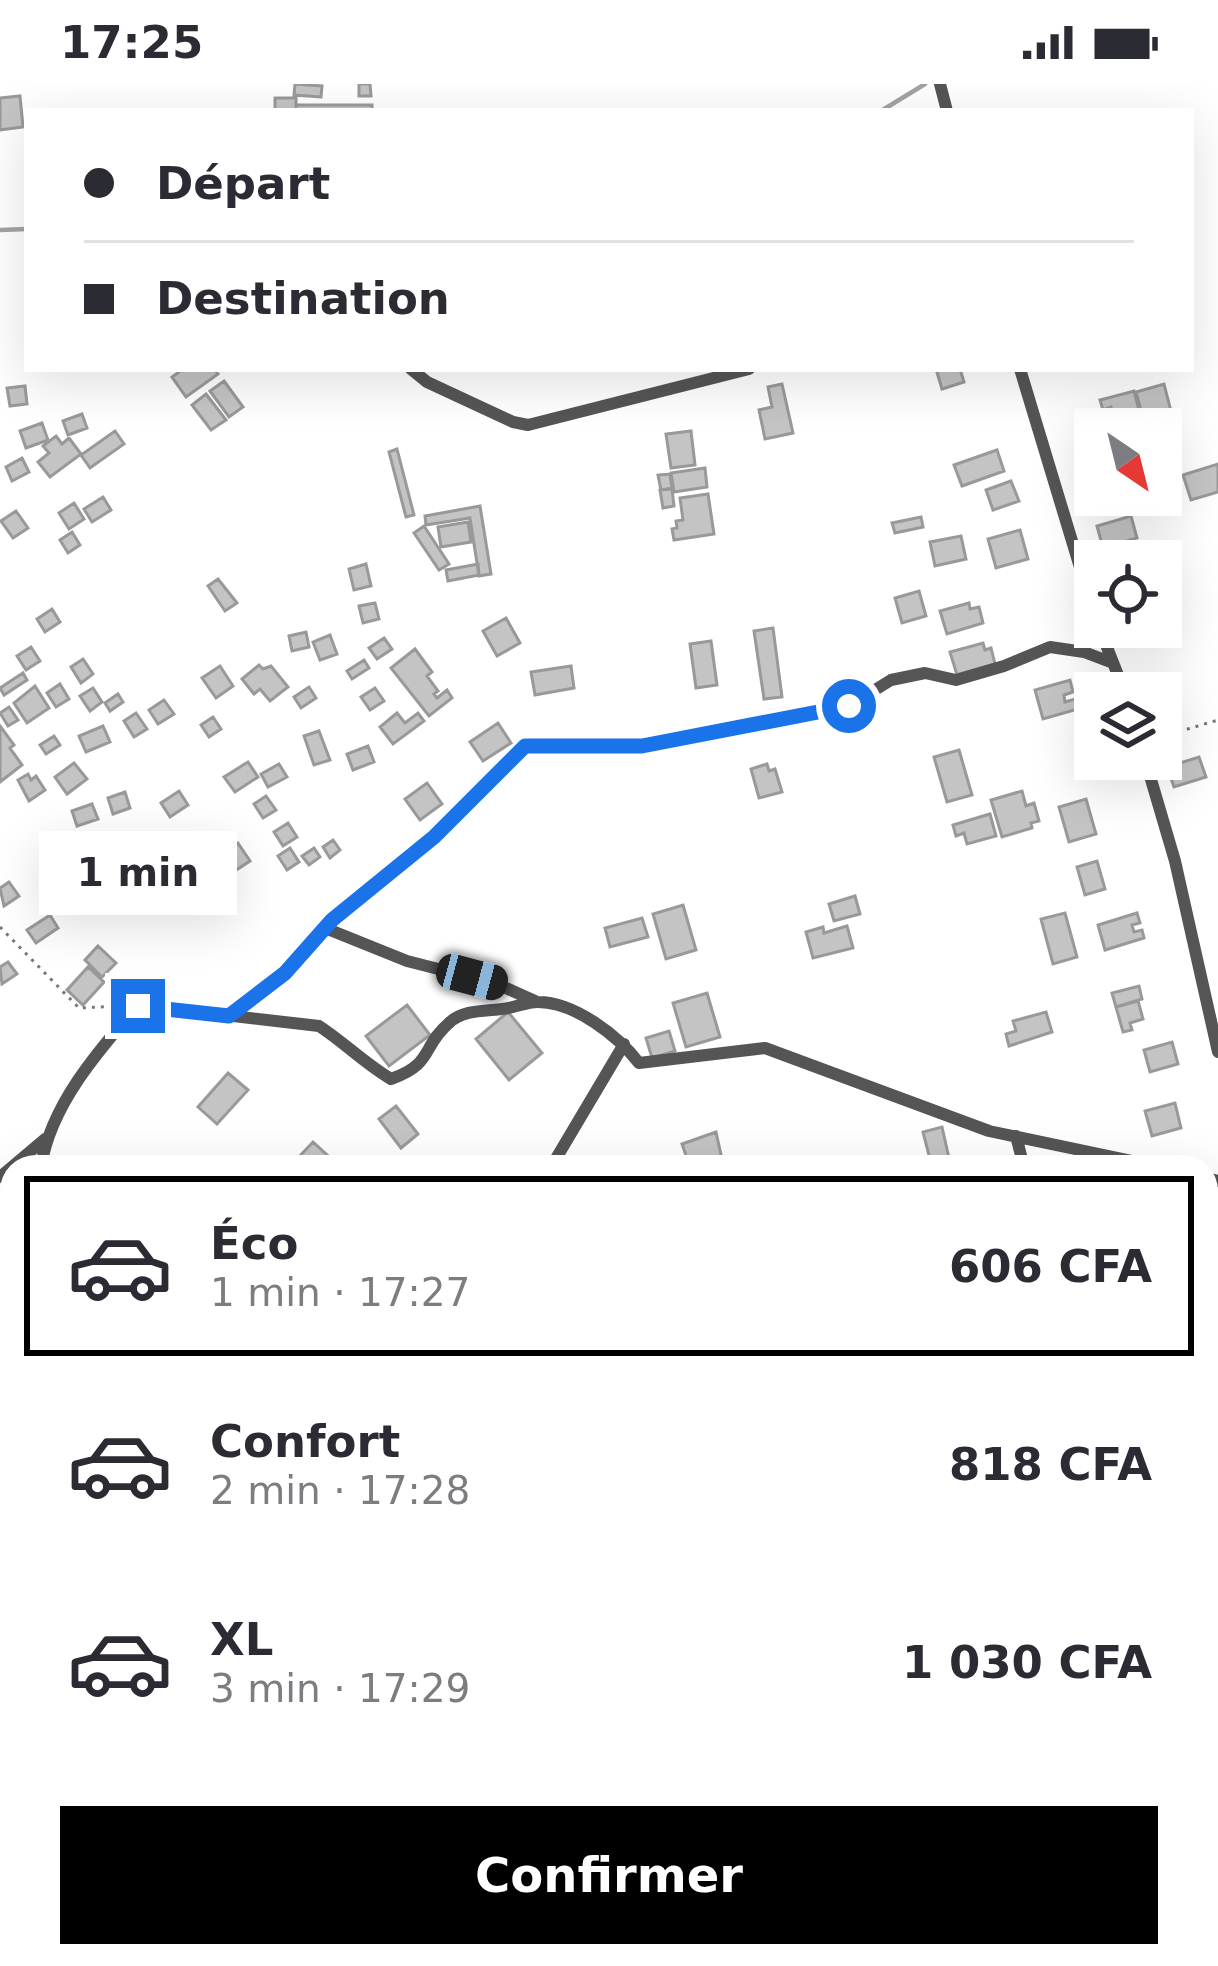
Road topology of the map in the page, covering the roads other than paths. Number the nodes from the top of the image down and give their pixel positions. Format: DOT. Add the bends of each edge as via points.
graph roads {
  1 [pos="415,372"];
  2 [pos="737,372"];
  3 [pos="1021,372"];
  4 [pos="1074,548"];
  5 [pos="1107,648"];
  6 [pos="1113,663"];
  7 [pos="1117,672"];
  8 [pos="1151,780"];
  9 [pos="325,928"];
  10 [pos="536,1002"];
  11 [pos="229,1016"];
  12 [pos="625,1044"];
  13 [pos="1218,1052"];
  14 [pos="1016,1136"];
  15 [pos="46,1138"];
  16 [pos="26,1155"];
  17 [pos="43,1155"];
  18 [pos="558,1155"];
  19 [pos="1021,1155"];
  20 [pos="1105,1155"];
  1 -- 2 [label="street" via="528,424"];
  3 -- 4 [label="street"];
  5 -- 6 [label="street"];
  6 -- 7 [label="street"];
  6 -- 9 [label="street" via="1050,646 956,680 925,673 891,680 849,706 642,746 525,746 434,837"];
  8 -- 13 [label="street"];
  9 -- 10 [label="street"];
  9 -- 11 [label="street" via="285,973"];
  10 -- 11 [label="street" via="451,1020 423,1062 391,1079 320,1026"];
  10 -- 12 [label="street"];
  11 -- 15 [label="street" via="138,1006 94,1057"];
  12 -- 14 [label="street" via="640,1063 765,1048"];
  12 -- 18 [label="street"];
  14 -- 19 [label="street"];
  14 -- 20 [label="street"];
  15 -- 16 [label="street"];
  15 -- 17 [label="street"];
}
